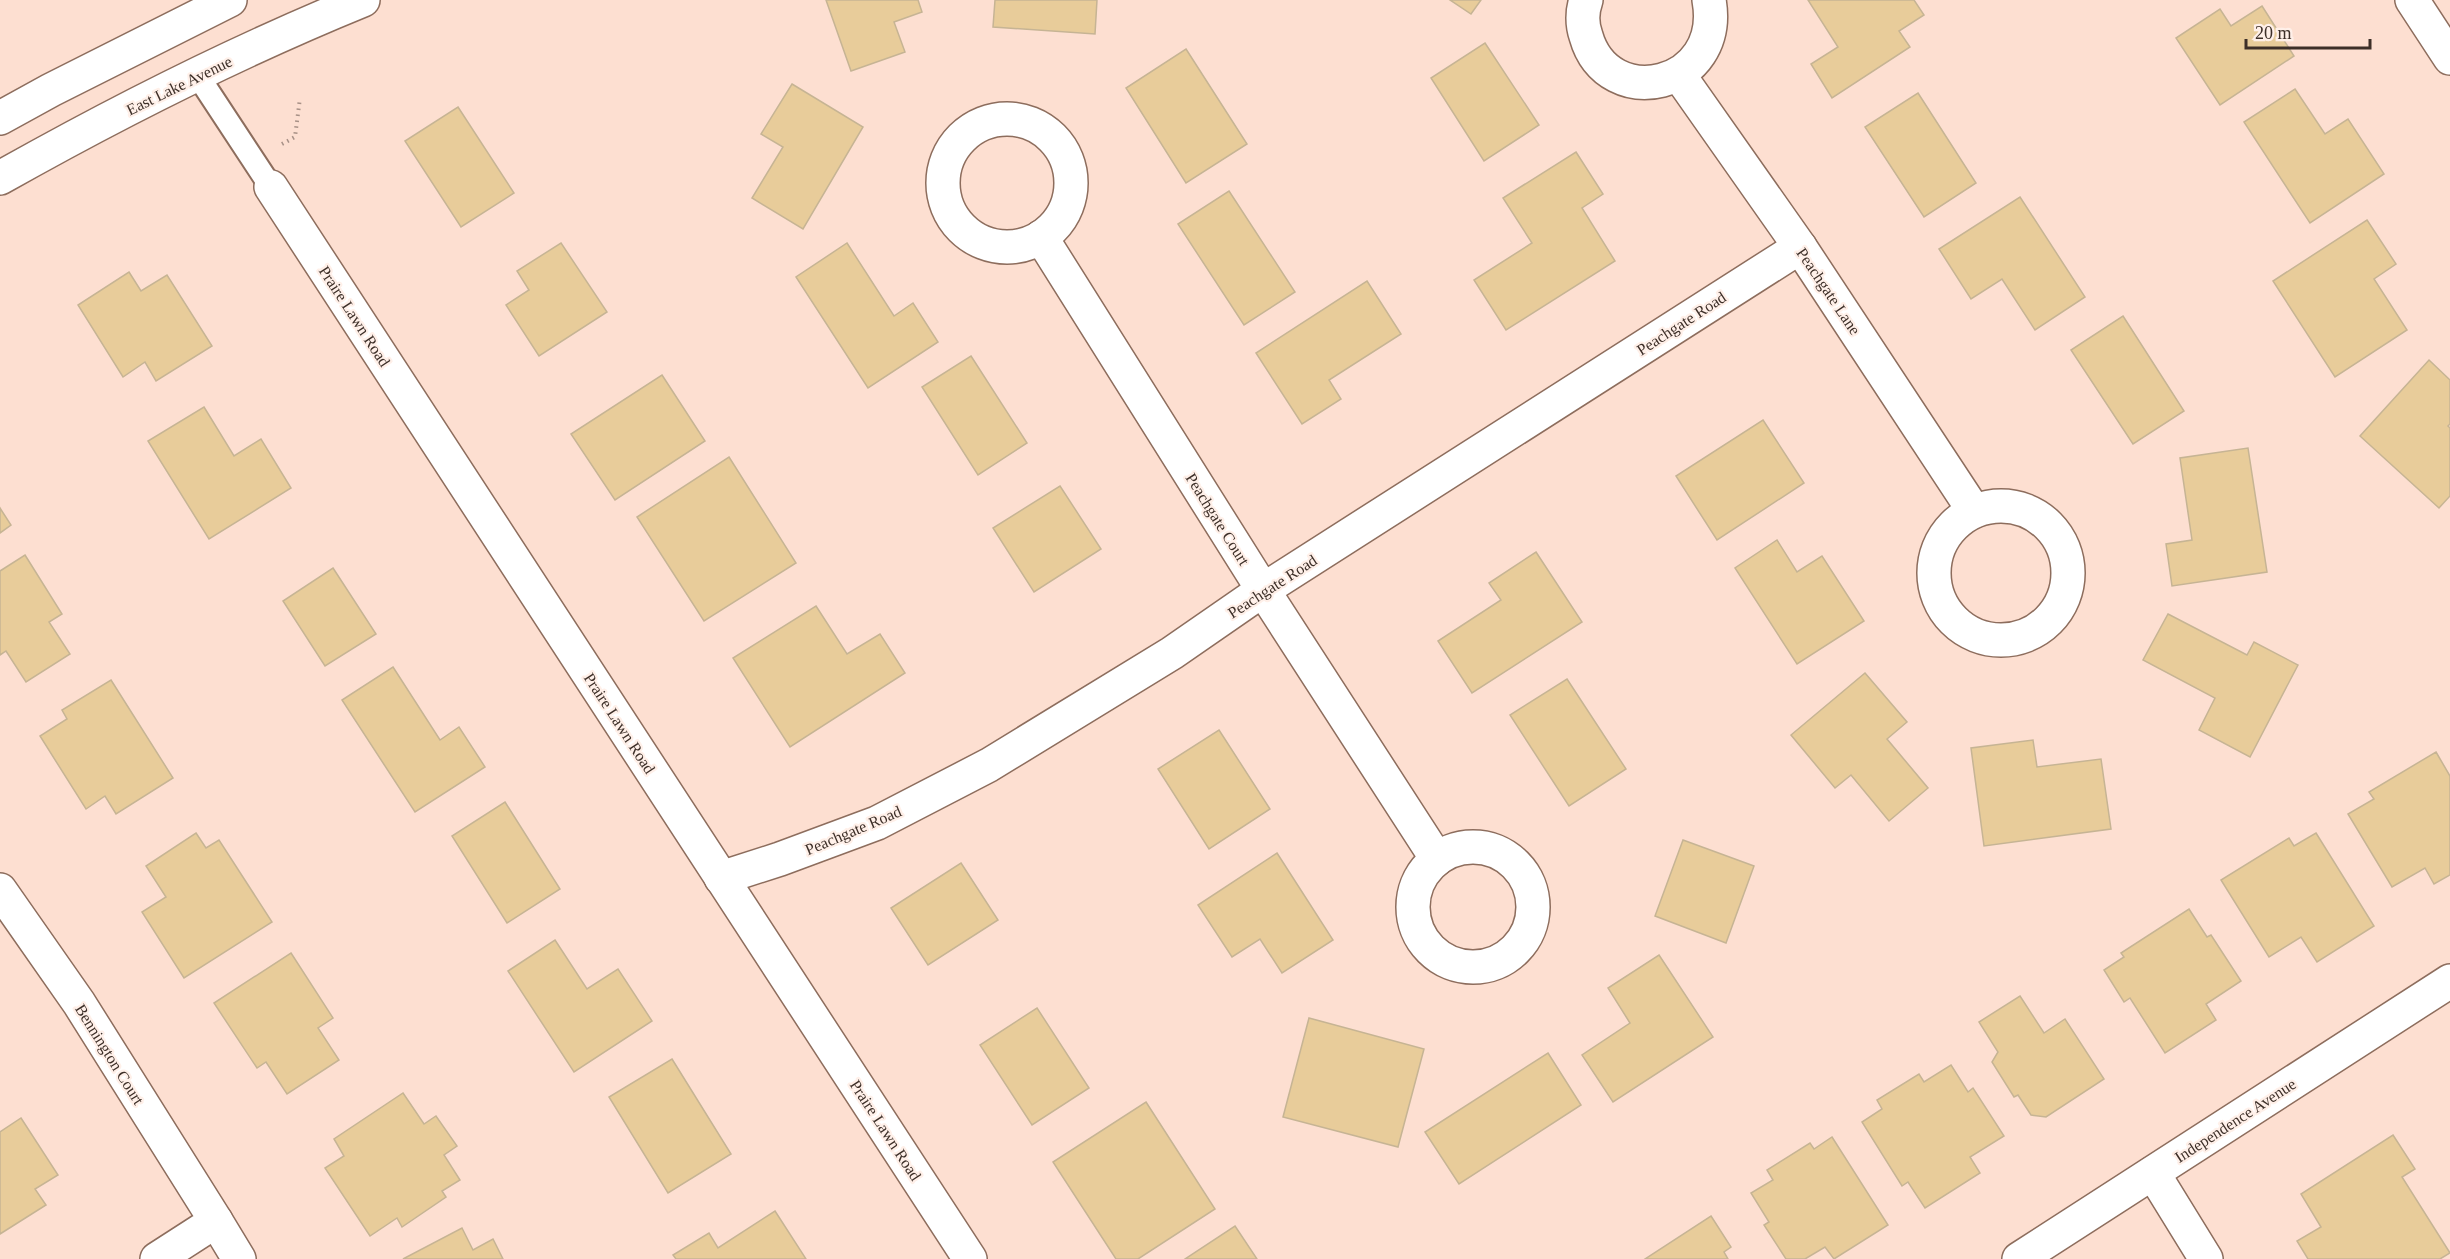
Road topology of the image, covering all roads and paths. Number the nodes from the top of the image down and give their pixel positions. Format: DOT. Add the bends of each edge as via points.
graph roads {
  1 [pos="230,0"];
  2 [pos="363,0"];
  3 [pos="1586,0"];
  4 [pos="1709,0"];
  5 [pos="2412,0"];
  6 [pos="2450,58"];
  7 [pos="1678,75"];
  8 [pos="198,76"];
  9 [pos="0,118"];
  10 [pos="0,178"];
  11 [pos="271,187"];
  12 [pos="1041,237"];
  13 [pos="1800,248"];
  14 [pos="1974,512"];
  15 [pos="1263,590"];
  16 [pos="1437,859"];
  17 [pos="721,878"];
  18 [pos="0,890"];
  19 [pos="2450,981"];
  20 [pos="2153,1173"];
  21 [pos="216,1221"];
  22 [pos="157,1259"];
  23 [pos="239,1259"];
  24 [pos="970,1259"];
  25 [pos="2019,1259"];
  26 [pos="2206,1259"];
  1 -- 9 [label="street"];
  2 -- 8 [label="street, East Lake Avenue" via="290,30"];
  3 -- 7 [label="street" via="1583,26 1588,46 1600,63 1618,76 1637,82 1659,82"];
  4 -- 7 [label="street" via="1712,22 1707,43 1695,62"];
  5 -- 6 [label="street"];
  7 -- 13 [label="street, Peachgate Lane"];
  8 -- 10 [label="street, East Lake Avenue"];
  8 -- 11 [label="lane"];
  11 -- 17 [label="street, Praire Lawn Road"];
  12 -- 15 [label="street, Peachgate Court"];
  13 -- 14 [label="street, Peachgate Lane"];
  13 -- 15 [label="street, Peachgate Road"];
  14 -- 14 [label="street" via="1955,524 1941,542 1934,564 1935,587 1944,608 1958,625 1979,637 2001,641 2024,637 2043,626 2057,610 2066,590 2068,569 2064,549 2053,530 2037,516 2017,508 1995,506"];
  15 -- 16 [label="street, Peachgate Court"];
  15 -- 17 [label="street, Peachgate Road" via="1172,653 989,765 877,823"];
  17 -- 24 [label="street, Praire Lawn Road"];
  18 -- 21 [label="street, Bennington Court" via="79,1003"];
  19 -- 20 [label="street, Independence Avenue"];
  20 -- 25 [label="street, Independence Avenue"];
  20 -- 26 [label="street"];
  21 -- 22 [label="street"];
  21 -- 23 [label="street, Bennington Court"];
}
